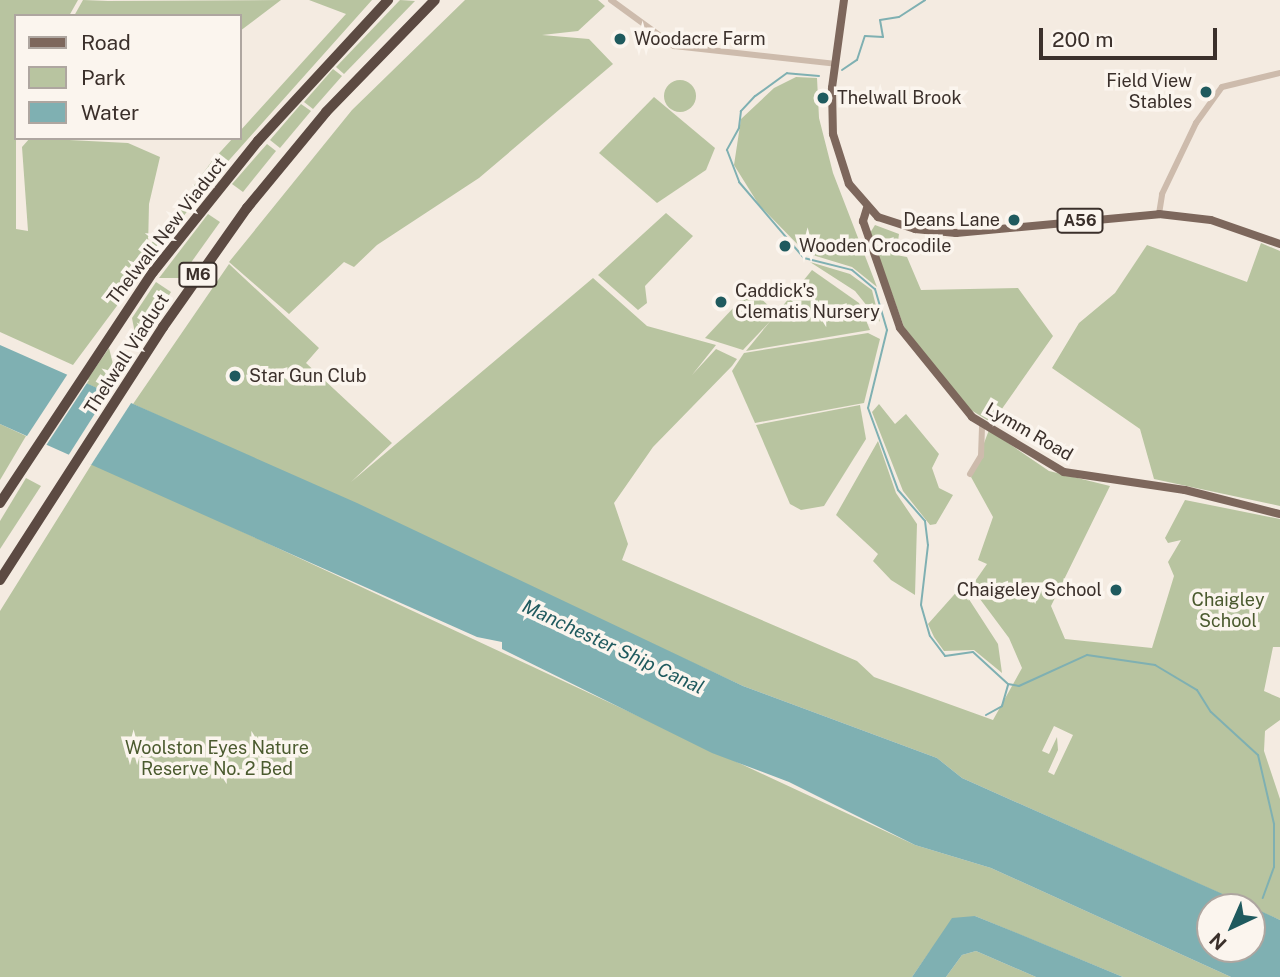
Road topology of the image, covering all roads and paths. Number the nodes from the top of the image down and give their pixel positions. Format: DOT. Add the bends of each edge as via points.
graph roads {
  1 [pos="388,0"];
  2 [pos="435,0"];
  3 [pos="611,0"];
  4 [pos="844,0"];
  5 [pos="836,64"];
  6 [pos="1280,73"];
  7 [pos="867,208"];
  8 [pos="1159,214"];
  9 [pos="878,217"];
  10 [pos="868,235"];
  11 [pos="1280,244"];
  12 [pos="982,424"];
  13 [pos="970,474"];
  14 [pos="0,503"];
  15 [pos="1280,514"];
  16 [pos="0,580"];
  1 -- 14 [label="highway, Thelwall New Viaduct / M6" via="258,141 153,272"];
  2 -- 16 [label="highway, Thelwall Viaduct / M6" via="327,112 240,217 163,327"];
  3 -- 5 [label="street" via="674,46"];
  4 -- 5 [label="main road, A56"];
  5 -- 7 [label="main road, A56" via="833,134 849,184"];
  6 -- 8 [label="street" via="1222,87 1196,123 1161,194"];
  7 -- 9 [label="main road, A56"];
  7 -- 10 [label="main road, Lymm Road" via="863,217"];
  8 -- 9 [label="main road, A56" via="956,233 915,229"];
  8 -- 11 [label="main road, A56" via="1210,220"];
  9 -- 10 [label="main road"];
  10 -- 12 [label="main road, Lymm Road" via="906,339 952,397"];
  12 -- 13 [label="street" via="981,456"];
  12 -- 15 [label="main road, Lymm Road" via="1064,472 1185,490"];
}
